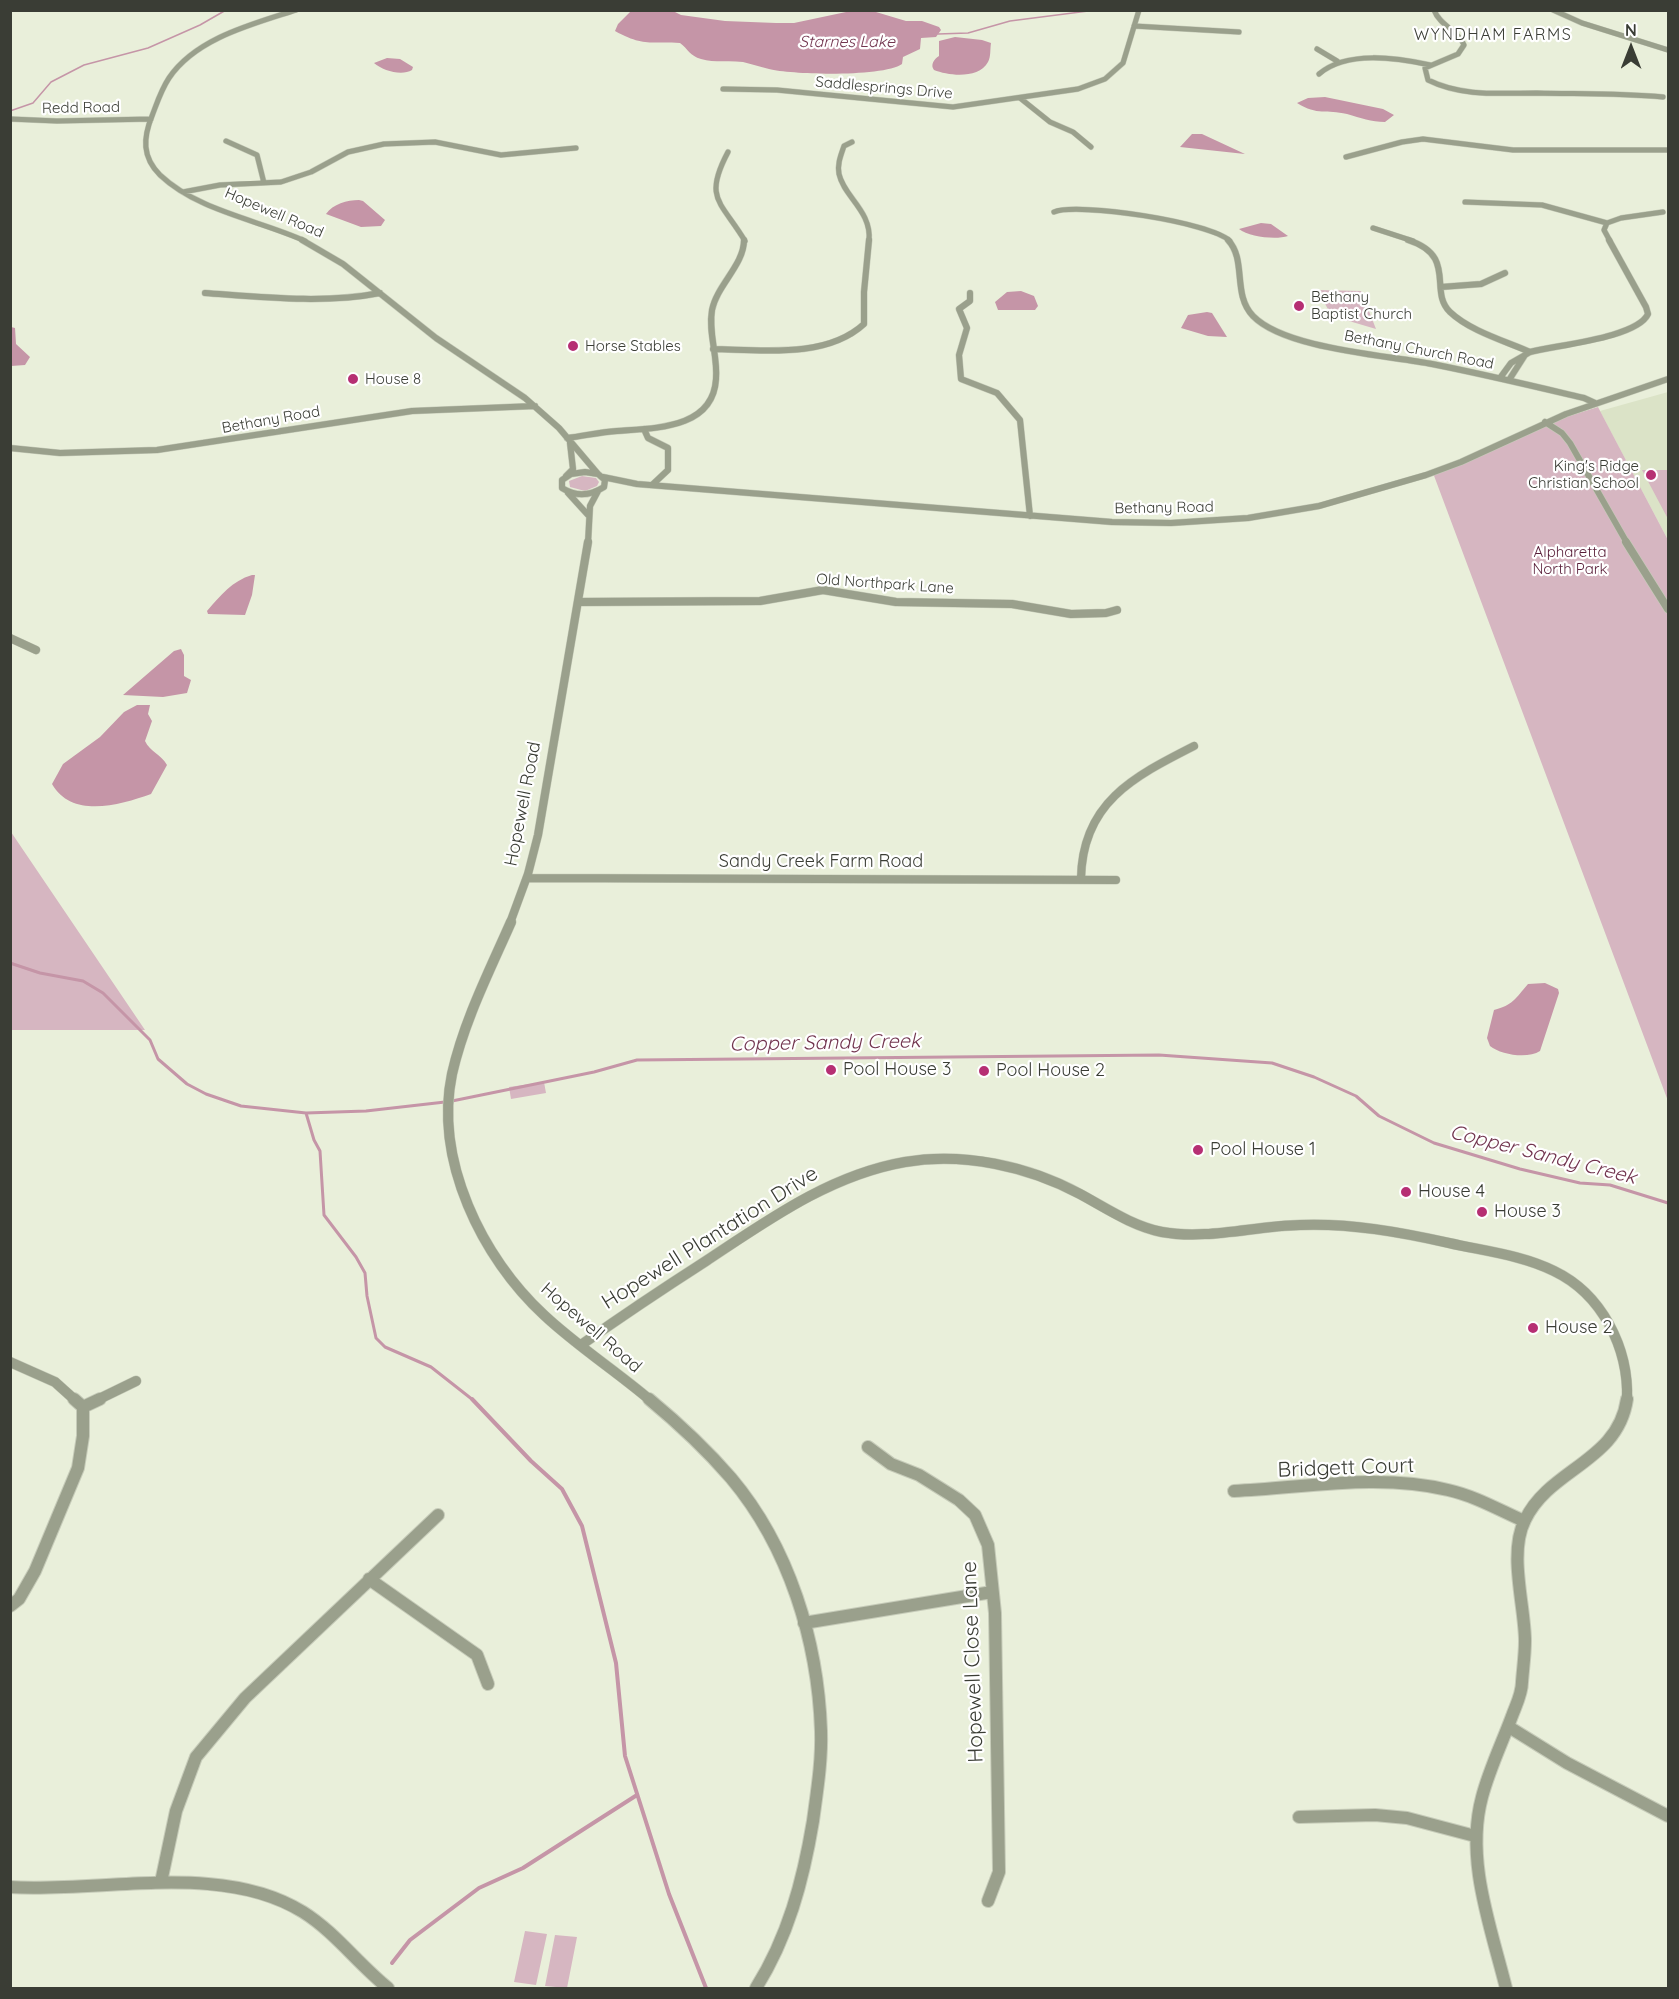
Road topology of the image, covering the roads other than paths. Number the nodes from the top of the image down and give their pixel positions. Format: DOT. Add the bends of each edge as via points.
graph roads {
  1 [pos="297,10"];
  2 [pos="1139,10"];
  3 [pos="1434,10"];
  4 [pos="1553,10"];
  5 [pos="1134,26"];
  6 [pos="1239,32"];
  7 [pos="1317,49"];
  8 [pos="1668,50"];
  9 [pos="1337,61"];
  10 [pos="1430,65"];
  11 [pos="1319,74"];
  12 [pos="723,88"];
  13 [pos="1663,97"];
  14 [pos="1020,98"];
  15 [pos="10,119"];
  16 [pos="151,119"];
  17 [pos="226,141"];
  18 [pos="852,142"];
  19 [pos="1091,147"];
  20 [pos="576,148"];
  21 [pos="1668,150"];
  22 [pos="728,152"];
  23 [pos="1346,158"];
  24 [pos="264,183"];
  25 [pos="223,184"];
  26 [pos="183,192"];
  27 [pos="190,196"];
  28 [pos="1465,202"];
  29 [pos="1054,212"];
  30 [pos="1663,212"];
  31 [pos="1607,224"];
  32 [pos="1373,228"];
  33 [pos="1505,273"];
  34 [pos="1440,287"];
  35 [pos="205,293"];
  36 [pos="380,293"];
  37 [pos="970,293"];
  38 [pos="713,349"];
  39 [pos="1528,353"];
  40 [pos="1500,378"];
  41 [pos="1668,379"];
  42 [pos="1509,380"];
  43 [pos="1595,403"];
  44 [pos="536,406"];
  45 [pos="1545,422"];
  46 [pos="644,429"];
  47 [pos="568,440"];
  48 [pos="10,448"];
  49 [pos="601,476"];
  50 [pos="566,477"];
  51 [pos="637,484"];
  52 [pos="652,485"];
  53 [pos="599,490"];
  54 [pos="566,491"];
  55 [pos="588,515"];
  56 [pos="1030,516"];
  57 [pos="578,602"];
  58 [pos="1668,609"];
  59 [pos="1117,610"];
  60 [pos="10,638"];
  61 [pos="36,650"];
  62 [pos="1194,746"];
  63 [pos="527,878"];
  64 [pos="1081,879"];
  65 [pos="1116,880"];
  66 [pos="581,1345"];
  67 [pos="10,1362"];
  68 [pos="136,1381"];
  69 [pos="83,1407"];
  70 [pos="868,1447"];
  71 [pos="1234,1491"];
  72 [pos="438,1515"];
  73 [pos="1524,1521"];
  74 [pos="369,1579"];
  75 [pos="992,1592"];
  76 [pos="10,1606"];
  77 [pos="804,1623"];
  78 [pos="489,1684"];
  79 [pos="1509,1727"];
  80 [pos="1668,1816"];
  81 [pos="1299,1817"];
  82 [pos="1475,1836"];
  83 [pos="161,1882"];
  84 [pos="10,1887"];
  85 [pos="988,1901"];
  86 [pos="388,1989"];
  87 [pos="756,1989"];
  88 [pos="1506,1989"];
  1 -- 16 [label="street, Hopewell Road" via="238,31 191,57 172,74"];
  2 -- 5 [label="street, Saddlesprings Drive"];
  3 -- 10 [label="street" via="1464,45 1458,54"];
  4 -- 8 [label="street"];
  5 -- 6 [label="street"];
  5 -- 14 [label="street, Saddlesprings Drive" via="1123,63 1111,76 1078,89"];
  7 -- 9 [label="street"];
  9 -- 10 [label="street" via="1402,60"];
  9 -- 11 [label="street"];
  10 -- 13 [label="street" via="1424,72 1428,80 1469,93"];
  12 -- 14 [label="street, Saddlesprings Drive" via="943,107"];
  14 -- 19 [label="street"];
  15 -- 16 [label="street, Redd Road"];
  16 -- 26 [label="street, Hopewell Road" via="145,144 147,158 160,175"];
  17 -- 24 [label="street" via="257,155"];
  18 -- 38 [label="street" via="844,146 838,169 870,232 864,324 844,339 821,346"];
  20 -- 24 [label="street" via="501,155 435,142 384,144 348,152 286,181"];
  21 -- 23 [label="street" via="1513,150 1423,140 1396,143"];
  22 -- 38 [label="street" via="716,175 714,195 745,241 712,307"];
  24 -- 25 [label="street"];
  25 -- 26 [label="street"];
  25 -- 27 [label="street"];
  26 -- 27 [label="street, Hopewell Road"];
  27 -- 36 [label="street, Hopewell Road" via="306,241"];
  28 -- 31 [label="street" via="1542,205"];
  29 -- 40 [label="street, Bethany Church Road" via="1061,209 1170,219 1207,228 1233,244 1242,303 1250,315 1269,328 1313,342"];
  30 -- 31 [label="street"];
  31 -- 39 [label="street" via="1606,236 1646,308 1647,317 1635,326"];
  32 -- 34 [label="street" via="1428,250 1437,261"];
  33 -- 34 [label="street" via="1474,286"];
  34 -- 39 [label="street" via="1446,308 1460,319"];
  35 -- 36 [label="street" via="279,298"];
  36 -- 44 [label="street, Hopewell Road" via="436,338"];
  37 -- 56 [label="street" via="970,301 959,309 967,328 959,352 961,379 997,393 1020,420"];
  38 -- 46 [label="street" via="715,389 704,407 682,423"];
  39 -- 40 [label="street" via="1511,363"];
  39 -- 42 [label="street"];
  40 -- 42 [label="street, Bethany Church Road"];
  41 -- 43 [label="street, Bethany Road"];
  42 -- 43 [label="street, Bethany Church Road"];
  43 -- 45 [label="street, Bethany Road"];
  44 -- 47 [label="street, Hopewell Road"];
  44 -- 48 [label="street, Bethany Road" via="413,410 144,453 78,455"];
  45 -- 56 [label="street, Bethany Road" via="1443,469 1296,511 1171,523"];
  45 -- 58 [label="street" via="1570,443"];
  46 -- 47 [label="street"];
  46 -- 52 [label="street" via="648,438 668,448 671,464"];
  47 -- 49 [label="street, Hopewell Road"];
  47 -- 50 [label="street" via="573,469"];
  49 -- 50 [label="street, Bethany Road" via="578,472"];
  49 -- 51 [label="street, Bethany Road"];
  49 -- 53 [label="street, Hopewell Road" via="605,483"];
  50 -- 54 [label="street" via="561,484"];
  51 -- 52 [label="street, Bethany Road"];
  51 -- 53 [label="street, Bethany Road"];
  52 -- 56 [label="street, Bethany Road"];
  53 -- 54 [label="street, Bethany Road" via="584,494"];
  53 -- 55 [label="street, Hopewell Road" via="592,496"];
  54 -- 55 [label="street"];
  55 -- 57 [label="street, Hopewell Road" via="589,536"];
  57 -- 59 [label="street, Old Northpark Lane" via="760,601 823,590 896,602 1012,604 1071,614"];
  57 -- 63 [label="street, Hopewell Road"];
  60 -- 61 [label="street"];
  62 -- 64 [label="street" via="1133,778 1097,815 1082,846"];
  63 -- 64 [label="street, Sandy Creek Farm Road"];
  63 -- 66 [label="street, Hopewell Road" via="460,1042 451,1084 450,1129 460,1185 485,1241 529,1300"];
  64 -- 65 [label="street, Sandy Creek Farm Road"];
  66 -- 73 [label="street, Hopewell Plantation Drive" via="651,1295 828,1185 867,1170 907,1162 956,1161 1018,1170 1161,1232 1202,1234 1309,1225 1408,1234 1523,1260 1563,1276 1594,1303 1620,1347 1627,1404 1615,1436 1543,1493"];
  66 -- 77 [label="street, Hopewell Road" via="686,1431 733,1480 778,1554"];
  67 -- 69 [label="street" via="55,1382"];
  68 -- 69 [label="street"];
  69 -- 76 [label="street" via="78,1468 35,1571 19,1599"];
  70 -- 75 [label="street, Hopewell Close Lane" via="891,1464 919,1475 959,1500 975,1515 988,1545"];
  71 -- 73 [label="street, Bridgett Court" via="1379,1483 1419,1485 1441,1488"];
  72 -- 74 [label="street"];
  73 -- 79 [label="street, Hopewell Plantation Drive" via="1518,1580 1525,1640 1522,1689"];
  74 -- 78 [label="street" via="477,1655"];
  74 -- 83 [label="street" via="245,1698 196,1757 176,1810"];
  75 -- 77 [label="street"];
  75 -- 85 [label="street, Hopewell Close Lane" via="999,1872"];
  77 -- 87 [label="street, Hopewell Road" via="818,1685 821,1733 817,1791 797,1900 782,1941"];
  79 -- 80 [label="street" via="1583,1772"];
  79 -- 82 [label="street, Hopewell Plantation Drive" via="1482,1797"];
  81 -- 82 [label="street" via="1407,1818"];
  82 -- 88 [label="street, Hopewell Plantation Drive" via="1480,1879"];
  83 -- 84 [label="street" via="56,1889"];
  83 -- 86 [label="street" via="236,1888 274,1897 303,1912"];
}
